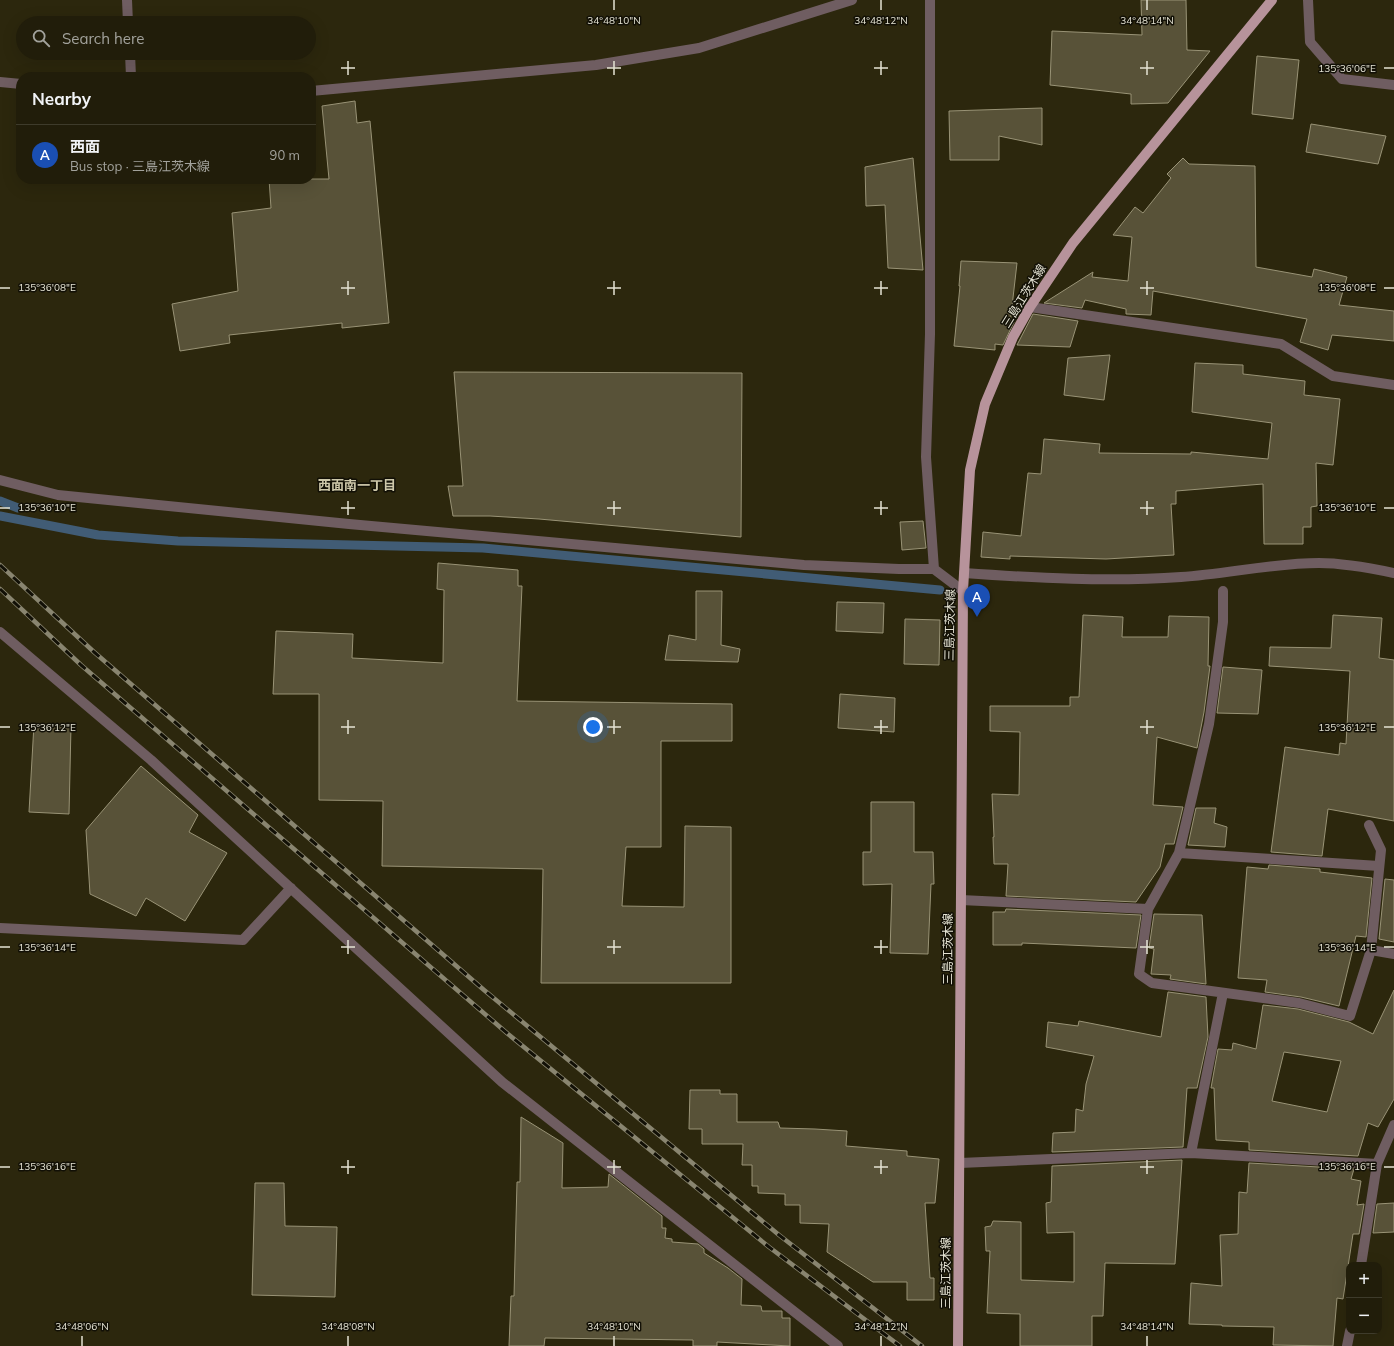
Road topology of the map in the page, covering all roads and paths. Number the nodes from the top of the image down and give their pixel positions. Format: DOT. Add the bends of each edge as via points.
graph roads {
  1 [pos="127,0"];
  2 [pos="852,0"];
  3 [pos="930,0"];
  4 [pos="1272,0"];
  5 [pos="1308,0"];
  6 [pos="128,16"];
  7 [pos="130,60"];
  8 [pos="131,72"];
  9 [pos="0,82"];
  10 [pos="16,84"];
  11 [pos="1394,85"];
  12 [pos="316,90"];
  13 [pos="1030,308"];
  14 [pos="1394,385"];
  15 [pos="0,480"];
  16 [pos="934,568"];
  17 [pos="964,573"];
  18 [pos="1394,573"];
  19 [pos="962,591"];
  20 [pos="1223,592"];
  21 [pos="0,632"];
  22 [pos="1369,825"];
  23 [pos="1179,853"];
  24 [pos="1379,866"];
  25 [pos="291,888"];
  26 [pos="961,900"];
  27 [pos="1148,909"];
  28 [pos="0,928"];
  29 [pos="1371,950"];
  30 [pos="1394,954"];
  31 [pos="1223,993"];
  32 [pos="1394,1125"];
  33 [pos="1191,1153"];
  34 [pos="960,1163"];
  35 [pos="1377,1164"];
  36 [pos="1361,1262"];
  37 [pos="1349,1334"];
  38 [pos="838,1346"];
  39 [pos="958,1346"];
  40 [pos="1347,1346"];
  1 -- 6 [label="street"];
  2 -- 12 [label="street" via="692,49 596,65"];
  3 -- 16 [label="street" via="930,334 926,457"];
  4 -- 13 [label="main road, 三島江茨木線" via="1073,243"];
  5 -- 11 [label="street" via="1310,42 1342,79"];
  7 -- 8 [label="street"];
  9 -- 10 [label="street"];
  13 -- 14 [label="street" via="1281,344 1333,376"];
  13 -- 17 [label="main road, 三島江茨木線" via="1013,337 985,404 970,470"];
  15 -- 16 [label="street" via="58,495 341,524 804,565"];
  16 -- 19 [label="street"];
  17 -- 18 [label="street" via="1095,579 1180,577 1319,563"];
  17 -- 19 [label="main road, 三島江茨木線"];
  19 -- 26 [label="main road, 三島江茨木線"];
  20 -- 23 [label="street" via="1223,622 1210,724"];
  21 -- 25 [label="street" via="151,760"];
  22 -- 24 [label="street" via="1381,850"];
  23 -- 24 [label="street"];
  23 -- 27 [label="street"];
  24 -- 29 [label="street"];
  25 -- 28 [label="street" via="243,940"];
  25 -- 38 [label="street" via="502,1082"];
  26 -- 27 [label="street"];
  26 -- 34 [label="main road, 三島江茨木線"];
  27 -- 31 [label="street" via="1140,974 1152,983"];
  29 -- 30 [label="street"];
  29 -- 31 [label="street" via="1350,1016 1299,1003"];
  31 -- 33 [label="street"];
  32 -- 35 [label="street"];
  33 -- 34 [label="street"];
  33 -- 35 [label="street"];
  34 -- 39 [label="main road, 三島江茨木線"];
  35 -- 36 [label="street"];
  37 -- 40 [label="street"];
}
